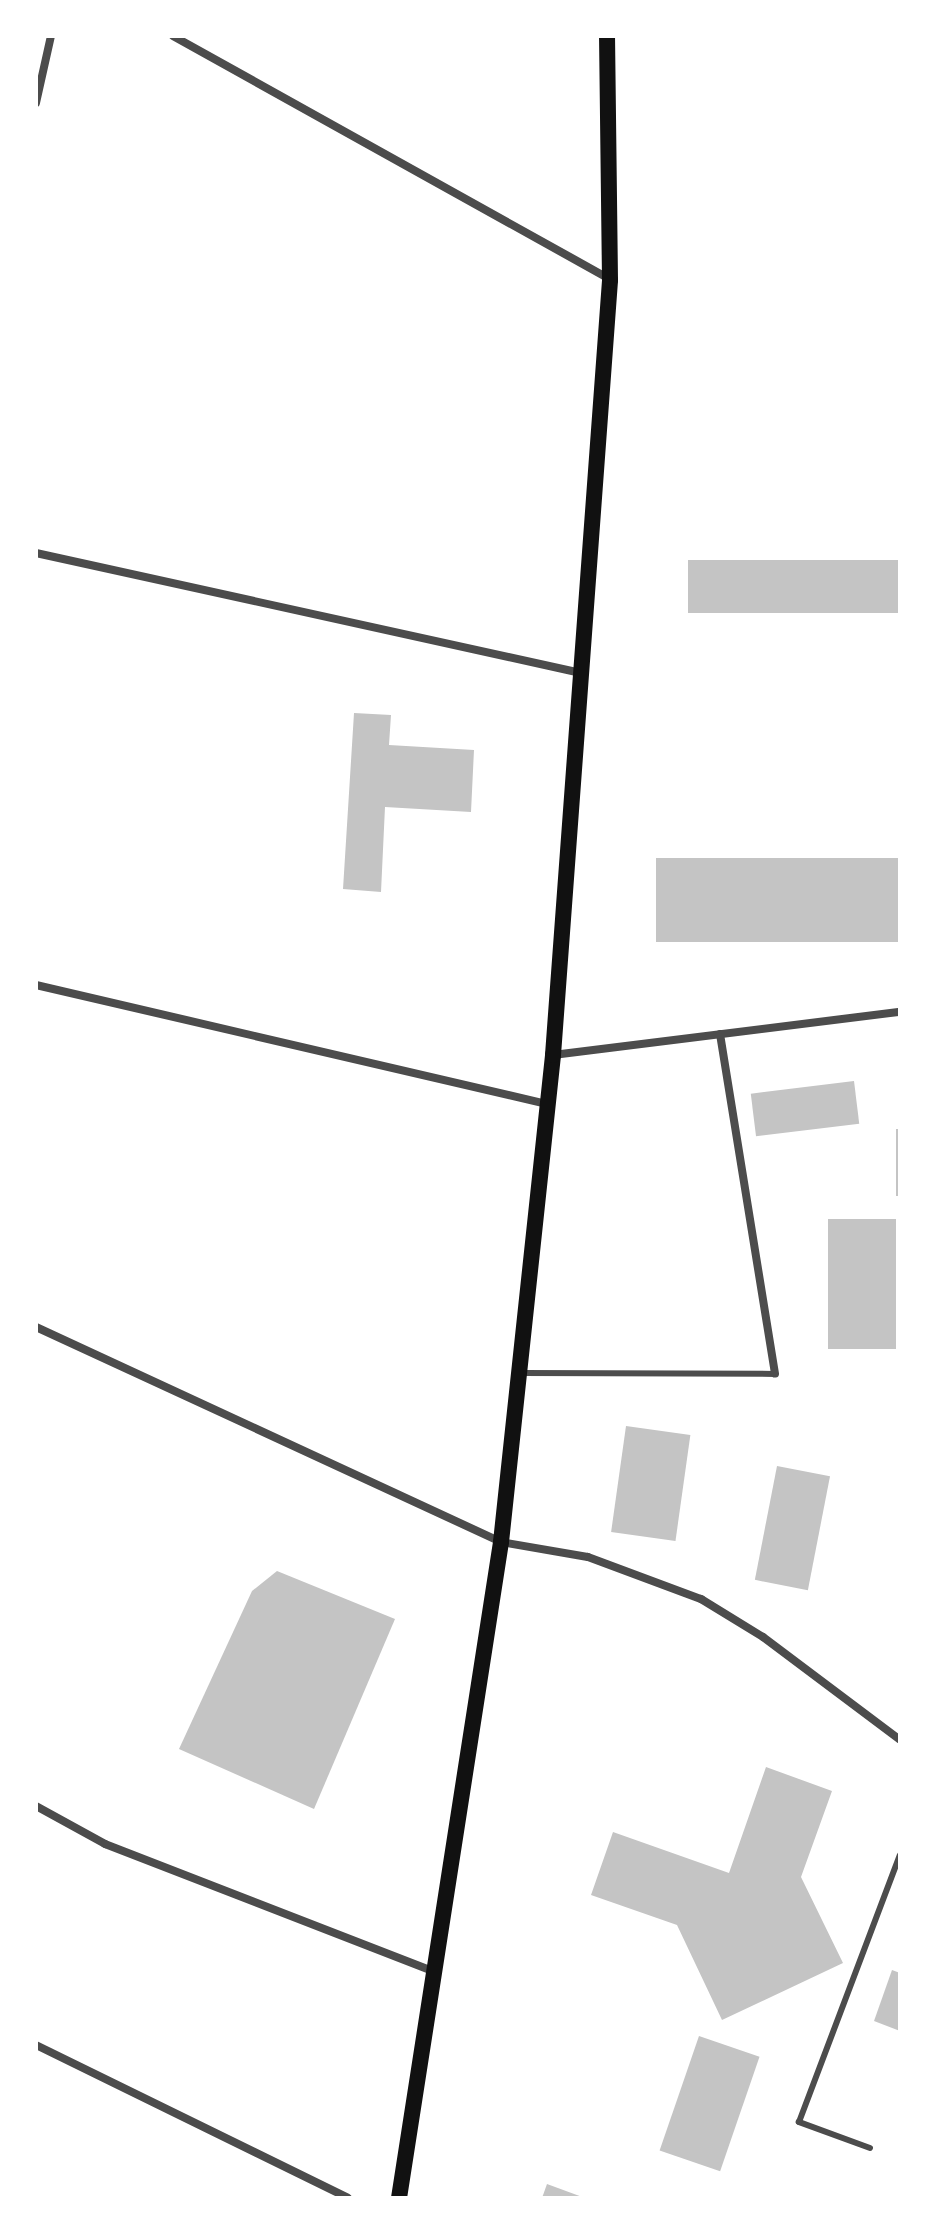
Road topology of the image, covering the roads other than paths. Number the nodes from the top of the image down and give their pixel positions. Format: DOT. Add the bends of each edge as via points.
graph roads {
  1 [pos="51,36"];
  2 [pos="173,36"];
  3 [pos="607,36"];
  4 [pos="36,103"];
  5 [pos="610,280"];
  6 [pos="36,553"];
  7 [pos="581,673"];
  8 [pos="36,985"];
  9 [pos="900,1012"];
  10 [pos="720,1034"];
  11 [pos="553,1055"];
  12 [pos="547,1104"];
  13 [pos="36,1327"];
  14 [pos="519,1373"];
  15 [pos="775,1374"];
  16 [pos="501,1542"];
  17 [pos="900,1740"];
  18 [pos="36,1806"];
  19 [pos="900,1855"];
  20 [pos="438,1972"];
  21 [pos="36,2045"];
  22 [pos="870,2148"];
  23 [pos="348,2198"];
  24 [pos="399,2198"];
  1 -- 4 [label="street"];
  2 -- 5 [label="street"];
  3 -- 5 [label="main road"];
  5 -- 7 [label="main road"];
  6 -- 7 [label="street"];
  7 -- 11 [label="main road"];
  8 -- 12 [label="street"];
  9 -- 10 [label="street"];
  10 -- 11 [label="street"];
  10 -- 15 [label="street"];
  11 -- 12 [label="main road"];
  12 -- 14 [label="main road"];
  13 -- 16 [label="street"];
  14 -- 15 [label="lane"];
  14 -- 16 [label="main road"];
  16 -- 17 [label="street" via="588,1557 701,1599 763,1637"];
  16 -- 20 [label="main road"];
  18 -- 20 [label="street" via="105,1844"];
  19 -- 22 [label="lane" via="799,2122"];
  20 -- 24 [label="main road"];
  21 -- 23 [label="street"];
}
